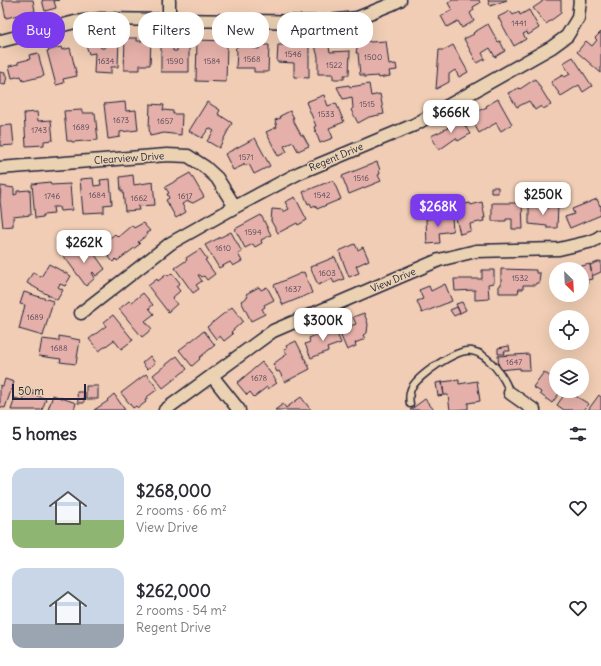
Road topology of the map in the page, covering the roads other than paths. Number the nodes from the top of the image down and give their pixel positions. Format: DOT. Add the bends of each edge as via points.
graph roads {
  1 [pos="169,0"];
  2 [pos="400,0"];
  3 [pos="580,0"];
  4 [pos="169,12"];
  5 [pos="138,19"];
  6 [pos="204,20"];
  7 [pos="1,41"];
  8 [pos="0,168"];
  9 [pos="235,206"];
  10 [pos="601,236"];
  11 [pos="80,314"];
  12 [pos="212,376"];
  13 [pos="510,393"];
  14 [pos="410,404"];
  15 [pos="165,410"];
  16 [pos="239,410"];
  17 [pos="534,410"];
  1 -- 4 [label="street"];
  2 -- 6 [label="street" via="357,18 319,22"];
  3 -- 9 [label="street, Regent Drive" via="578,18 567,36 552,48 414,125 299,173"];
  5 -- 7 [label="street" via="75,22"];
  8 -- 9 [label="street, Clearview Drive" via="167,155 188,156 217,178"];
  9 -- 11 [label="street, Regent Drive" via="171,243"];
  10 -- 12 [label="street, View Drive" via="593,241 559,249 476,251 439,260 273,330"];
  12 -- 15 [label="street, View Drive"];
  12 -- 16 [label="street"];
  13 -- 14 [label="lane" via="502,374 493,364 480,354 468,351 430,369 411,389"];
  13 -- 17 [label="street"];
}
